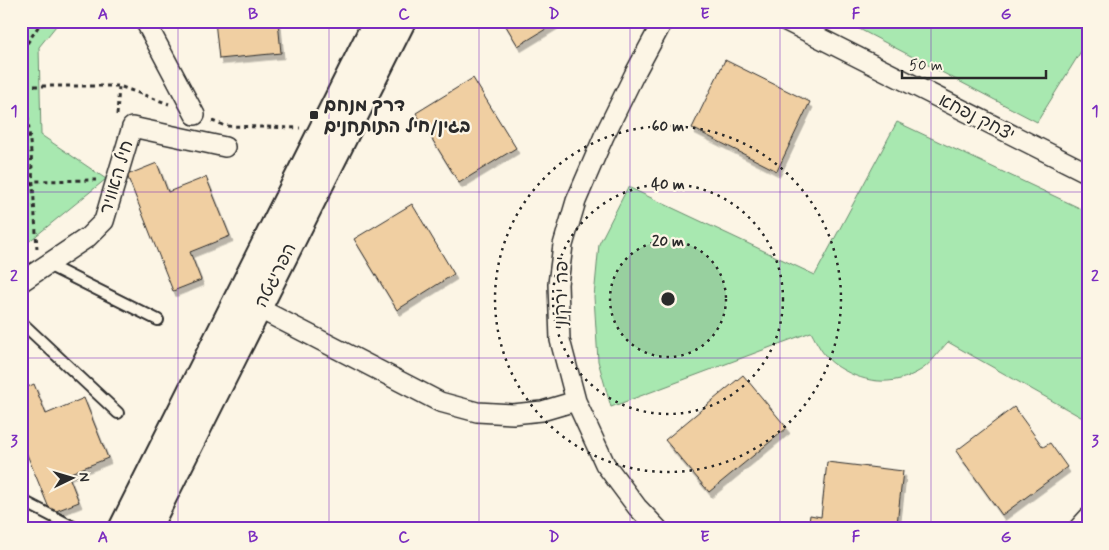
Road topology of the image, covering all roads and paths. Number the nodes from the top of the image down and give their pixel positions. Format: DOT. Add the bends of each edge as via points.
graph roads {
  1 [pos="42,21"];
  2 [pos="145,21"];
  3 [pos="377,21"];
  4 [pos="402,21"];
  5 [pos="663,21"];
  6 [pos="786,21"];
  7 [pos="195,114"];
  8 [pos="21,132"];
  9 [pos="30,138"];
  10 [pos="225,147"];
  11 [pos="1088,173"];
  12 [pos="117,179"];
  13 [pos="33,181"];
  14 [pos="21,207"];
  15 [pos="43,268"];
  16 [pos="21,282"];
  17 [pos="258,308"];
  18 [pos="158,320"];
  19 [pos="21,322"];
  20 [pos="576,400"];
  21 [pos="118,413"];
  22 [pos="21,500"];
  23 [pos="1088,518"];
  24 [pos="76,529"];
  25 [pos="122,529"];
  26 [pos="147,529"];
  27 [pos="658,529"];
  28 [pos="1078,529"];
  1 -- 9 [label="path" via="22,51"];
  2 -- 7 [label="street"];
  3 -- 25 [label="street, הפריגטה"];
  4 -- 17 [label="street, הפריגטה"];
  5 -- 20 [label="street, יפה ירקוני" via="604,136 576,201 563,245 558,284 560,340"];
  6 -- 11 [label="street, יצחק נפחא"];
  8 -- 9 [label="path"];
  9 -- 13 [label="path"];
  10 -- 12 [label="street, חיל האוויר" via="132,127"];
  12 -- 13 [label="path"];
  12 -- 15 [label="street, חיל האוויר" via="104,221 88,237"];
  13 -- 14 [label="path"];
  13 -- 15 [label="path"];
  15 -- 16 [label="street, חיל האוויר"];
  15 -- 18 [label="lane"];
  17 -- 20 [label="street" via="440,402 477,412 513,414 542,411"];
  17 -- 26 [label="street, הפריגטה"];
  19 -- 21 [label="lane"];
  20 -- 27 [label="street, יפה ירקוני" via="605,464"];
  22 -- 24 [label="lane"];
  23 -- 28 [label="street"];
}
